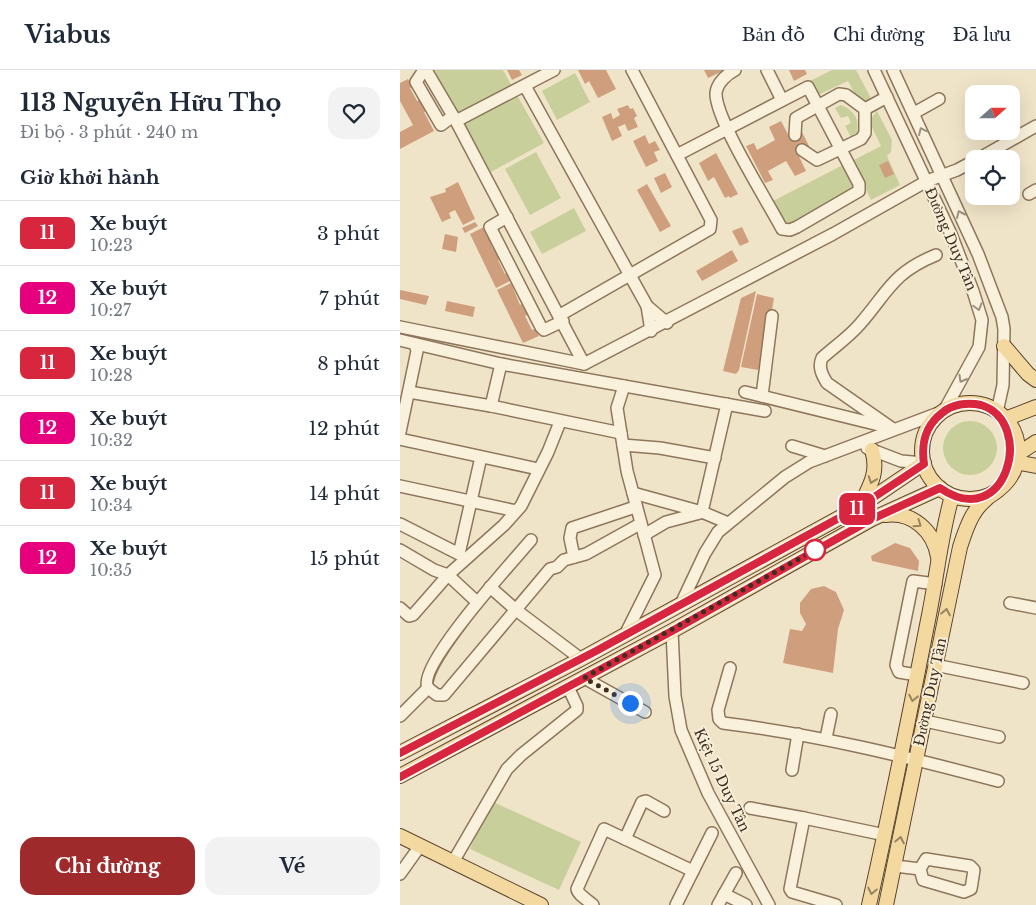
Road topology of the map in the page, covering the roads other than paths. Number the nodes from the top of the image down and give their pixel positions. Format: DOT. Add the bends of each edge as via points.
graph roads {
  1 [pos="425,70"];
  2 [pos="554,70"];
  3 [pos="632,70"];
  4 [pos="735,70"];
  5 [pos="767,70"];
  6 [pos="874,70"];
  7 [pos="893,70"];
  8 [pos="525,86"];
  9 [pos="440,94"];
  10 [pos="887,97"];
  11 [pos="939,99"];
  12 [pos="782,100"];
  13 [pos="428,101"];
  14 [pos="819,105"];
  15 [pos="865,109"];
  16 [pos="914,113"];
  17 [pos="455,118"];
  18 [pos="1036,126"];
  19 [pos="728,129"];
  20 [pos="795,135"];
  21 [pos="840,148"];
  22 [pos="802,150"];
  23 [pos="994,150"];
  24 [pos="677,155"];
  25 [pos="965,166"];
  26 [pos="942,175"];
  27 [pos="927,181"];
  28 [pos="507,217"];
  29 [pos="936,255"];
  30 [pos="534,266"];
  31 [pos="630,275"];
  32 [pos="515,277"];
  33 [pos="647,306"];
  34 [pos="772,316"];
  35 [pos="561,318"];
  36 [pos="667,323"];
  37 [pos="400,327"];
  38 [pos="982,328"];
  39 [pos="1004,329"];
  40 [pos="651,331"];
  41 [pos="400,340"];
  42 [pos="416,344"];
  43 [pos="1004,346"];
  44 [pos="501,364"];
  45 [pos="584,364"];
  46 [pos="1036,380"];
  47 [pos="624,386"];
  48 [pos="409,392"];
  49 [pos="746,392"];
  50 [pos="762,396"];
  51 [pos="727,404"];
  52 [pos="491,406"];
  53 [pos="1036,407"];
  54 [pos="765,411"];
  55 [pos="944,411"];
  56 [pos="1001,415"];
  57 [pos="560,422"];
  58 [pos="893,429"];
  59 [pos="400,432"];
  60 [pos="400,439"];
  61 [pos="622,439"];
  62 [pos="1036,442"];
  63 [pos="856,445"];
  64 [pos="792,446"];
  65 [pos="872,450"];
  66 [pos="825,456"];
  67 [pos="481,457"];
  68 [pos="714,458"];
  69 [pos="1017,458"];
  70 [pos="924,464"];
  71 [pos="1036,466"];
  72 [pos="538,469"];
  73 [pos="400,486"];
  74 [pos="997,491"];
  75 [pos="946,492"];
  76 [pos="633,493"];
  77 [pos="470,502"];
  78 [pos="635,507"];
  79 [pos="859,507"];
  80 [pos="516,511"];
  81 [pos="702,512"];
  82 [pos="872,519"];
  83 [pos="728,523"];
  84 [pos="400,524"];
  85 [pos="642,530"];
  86 [pos="531,540"];
  87 [pos="400,550"];
  88 [pos="574,557"];
  89 [pos="939,569"];
  90 [pos="448,575"];
  91 [pos="936,584"];
  92 [pos="490,587"];
  93 [pos="477,602"];
  94 [pos="1010,602"];
  95 [pos="1035,605"];
  96 [pos="680,606"];
  97 [pos="400,608"];
  98 [pos="516,610"];
  99 [pos="672,631"];
  100 [pos="625,635"];
  101 [pos="581,658"];
  102 [pos="935,664"];
  103 [pos="730,668"];
  104 [pos="917,675"];
  105 [pos="584,678"];
  106 [pos="1023,683"];
  107 [pos="568,686"];
  108 [pos="428,688"];
  109 [pos="645,712"];
  110 [pos="831,714"];
  111 [pos="400,716"];
  112 [pos="925,721"];
  113 [pos="798,734"];
  114 [pos="1000,737"];
  115 [pos="826,738"];
  116 [pos="400,753"];
  117 [pos="909,757"];
  118 [pos="792,770"];
  119 [pos="400,776"];
  120 [pos="998,781"];
  121 [pos="750,808"];
  122 [pos="664,811"];
  123 [pos="804,818"];
  124 [pos="712,833"];
  125 [pos="885,835"];
  126 [pos="400,836"];
  127 [pos="625,839"];
  128 [pos="420,846"];
  129 [pos="452,862"];
  130 [pos="895,866"];
  131 [pos="920,869"];
  132 [pos="693,870"];
  133 [pos="736,873"];
  134 [pos="400,874"];
  135 [pos="724,894"];
  136 [pos="536,904"];
  137 [pos="593,905"];
  138 [pos="676,905"];
  139 [pos="718,905"];
  140 [pos="746,905"];
  141 [pos="769,905"];
  142 [pos="836,905"];
  143 [pos="869,905"];
  144 [pos="886,905"];
  1 -- 9 [label="street"];
  1 -- 13 [label="street" via="416,82"];
  2 -- 8 [label="street"];
  3 -- 24 [label="street"];
  4 -- 19 [label="street" via="723,79 716,90"];
  5 -- 12 [label="street"];
  6 -- 10 [label="street, Đường Duy Tân"];
  7 -- 16 [label="street, Đường Duy Tân"];
  8 -- 17 [label="street"];
  8 -- 31 [label="street"];
  9 -- 13 [label="street"];
  9 -- 17 [label="street"];
  10 -- 15 [label="street"];
  10 -- 27 [label="street, Đường Duy Tân"];
  11 -- 16 [label="street"];
  12 -- 14 [label="street" via="808,86"];
  12 -- 19 [label="street"];
  13 -- 17 [label="street" via="441,125"];
  14 -- 15 [label="street" via="839,94 846,95"];
  14 -- 20 [label="street" via="796,118"];
  14 -- 21 [label="street"];
  15 -- 21 [label="street" via="865,133 861,139"];
  26 -- 16 [label="street, Đường Duy Tân, one-way"];
  17 -- 28 [label="street"];
  18 -- 23 [label="street"];
  19 -- 21 [label="street" via="782,229 797,227 859,191 859,184"];
  19 -- 24 [label="street"];
  21 -- 22 [label="street" via="817,160"];
  24 -- 31 [label="street" via="711,220 710,229"];
  25 -- 26 [label="street"];
  26 -- 27 [label="street"];
  39 -- 26 [label="street, Đường Duy Tân, one-way" via="983,266"];
  27 -- 36 [label="street"];
  27 -- 38 [label="street, Đường Duy Tân, one-way" via="965,269"];
  28 -- 30 [label="street"];
  28 -- 32 [label="street" via="490,227"];
  29 -- 58 [label="street" via="913,264 885,290 860,324 820,363 827,383"];
  30 -- 32 [label="street"];
  30 -- 35 [label="street"];
  31 -- 33 [label="street"];
  31 -- 35 [label="street"];
  32 -- 35 [label="street" via="544,330"];
  33 -- 36 [label="street"];
  33 -- 40 [label="street"];
  34 -- 50 [label="street"];
  35 -- 45 [label="street"];
  36 -- 40 [label="street"];
  37 -- 45 [label="street"];
  38 -- 39 [label="street"];
  38 -- 55 [label="street, Đường Duy Tân, one-way" via="979,347"];
  39 -- 43 [label="street, Đường Duy Tân"];
  40 -- 45 [label="street"];
  41 -- 42 [label="street"];
  42 -- 44 [label="street"];
  42 -- 48 [label="street"];
  43 -- 46 [label="main road"];
  43 -- 56 [label="street, Đường Duy Tân"];
  44 -- 47 [label="street"];
  44 -- 52 [label="street"];
  47 -- 51 [label="street"];
  47 -- 61 [label="street" via="617,408"];
  48 -- 52 [label="street"];
  48 -- 59 [label="street"];
  49 -- 50 [label="street"];
  50 -- 58 [label="street"];
  51 -- 54 [label="street"];
  51 -- 68 [label="street"];
  52 -- 57 [label="street"];
  53 -- 56 [label="main road"];
  55 -- 56 [label="main road" via="965,403 987,406"];
  55 -- 58 [label="street"];
  55 -- 70 [label="main road" via="927,430 923,446"];
  56 -- 69 [label="main road" via="1012,429"];
  57 -- 61 [label="street"];
  57 -- 72 [label="street"];
  58 -- 63 [label="street"];
  60 -- 67 [label="street"];
  61 -- 68 [label="street"];
  61 -- 76 [label="street"];
  62 -- 69 [label="main road"];
  63 -- 65 [label="street"];
  63 -- 66 [label="street"];
  64 -- 66 [label="street"];
  65 -- 70 [label="street" via="901,461"];
  65 -- 79 [label="main road, one-way" via="875,473"];
  66 -- 83 [label="street" via="785,477"];
  67 -- 72 [label="street"];
  67 -- 77 [label="street"];
  68 -- 81 [label="street"];
  69 -- 71 [label="main road"];
  69 -- 74 [label="main road" via="1009,478"];
  70 -- 75 [label="main road" via="932,480"];
  70 -- 79 [label="main road"];
  72 -- 80 [label="street"];
  73 -- 77 [label="street"];
  74 -- 75 [label="main road" via="975,499"];
  102 -- 74 [label="main road, Đường Duy Tân, one-way" via="966,528 975,509"];
  75 -- 82 [label="main road"];
  75 -- 89 [label="main road, Đường Duy Tân"];
  76 -- 78 [label="street"];
  76 -- 81 [label="street"];
  77 -- 80 [label="street"];
  77 -- 84 [label="street" via="459,554"];
  78 -- 85 [label="street"];
  78 -- 88 [label="street" via="572,528 570,538"];
  79 -- 96 [label="main road"];
  80 -- 90 [label="street"];
  81 -- 83 [label="street"];
  81 -- 85 [label="street"];
  82 -- 89 [label="main road, one-way" via="896,515 918,523 934,541"];
  82 -- 99 [label="main road"];
  83 -- 96 [label="street" via="705,553"];
  85 -- 88 [label="street"];
  85 -- 100 [label="street" via="655,575"];
  86 -- 92 [label="street"];
  87 -- 90 [label="street"];
  88 -- 98 [label="street" via="550,569"];
  89 -- 91 [label="main road, Đường Duy Tân"];
  90 -- 93 [label="street"];
  90 -- 97 [label="street" via="413,615"];
  91 -- 104 [label="main road, Đường Duy Tân"];
  91 -- 104 [label="street" via="913,581 896,665 899,672"];
  92 -- 93 [label="street"];
  92 -- 98 [label="street"];
  93 -- 108 [label="street" via="433,664 426,679"];
  94 -- 95 [label="street"];
  96 -- 100 [label="main road"];
  98 -- 101 [label="street"];
  98 -- 108 [label="street" via="444,695 437,695"];
  99 -- 105 [label="main road"];
  99 -- 141 [label="street, Kiệt 15 Duy Tân" via="675,696 681,730 708,793"];
  100 -- 101 [label="main road"];
  101 -- 116 [label="main road"];
  102 -- 106 [label="street"];
  102 -- 112 [label="main road, Đường Duy Tân"];
  103 -- 113 [label="street" via="718,719 723,723"];
  104 -- 117 [label="main road, Đường Duy Tân, one-way"];
  105 -- 107 [label="main road"];
  105 -- 109 [label="street"];
  107 -- 119 [label="main road"];
  107 -- 129 [label="street" via="577,710 507,769"];
  108 -- 111 [label="street"];
  110 -- 115 [label="street"];
  112 -- 114 [label="street"];
  112 -- 117 [label="main road, Đường Duy Tân"];
  113 -- 115 [label="street"];
  113 -- 118 [label="street"];
  115 -- 117 [label="street"];
  117 -- 120 [label="street"];
  117 -- 125 [label="main road, Đường Duy Tân"];
  130 -- 117 [label="main road, Đường Duy Tân, one-way"];
  121 -- 123 [label="street"];
  122 -- 127 [label="street" via="642,802"];
  123 -- 125 [label="street"];
  123 -- 142 [label="street" via="790,889"];
  124 -- 132 [label="street"];
  125 -- 143 [label="main road, Đường Duy Tân, one-way"];
  126 -- 128 [label="main road"];
  127 -- 132 [label="street"];
  127 -- 137 [label="street" via="604,830 577,889"];
  128 -- 129 [label="main road"];
  128 -- 134 [label="street"];
  129 -- 136 [label="main road"];
  130 -- 131 [label="street"];
  130 -- 144 [label="main road, Đường Duy Tân"];
  131 -- 131 [label="street" via="922,862 930,859 970,866 974,870 971,889 964,892 926,882"];
  132 -- 138 [label="street"];
  133 -- 135 [label="street"];
  135 -- 139 [label="street"];
  135 -- 140 [label="street"];
}
